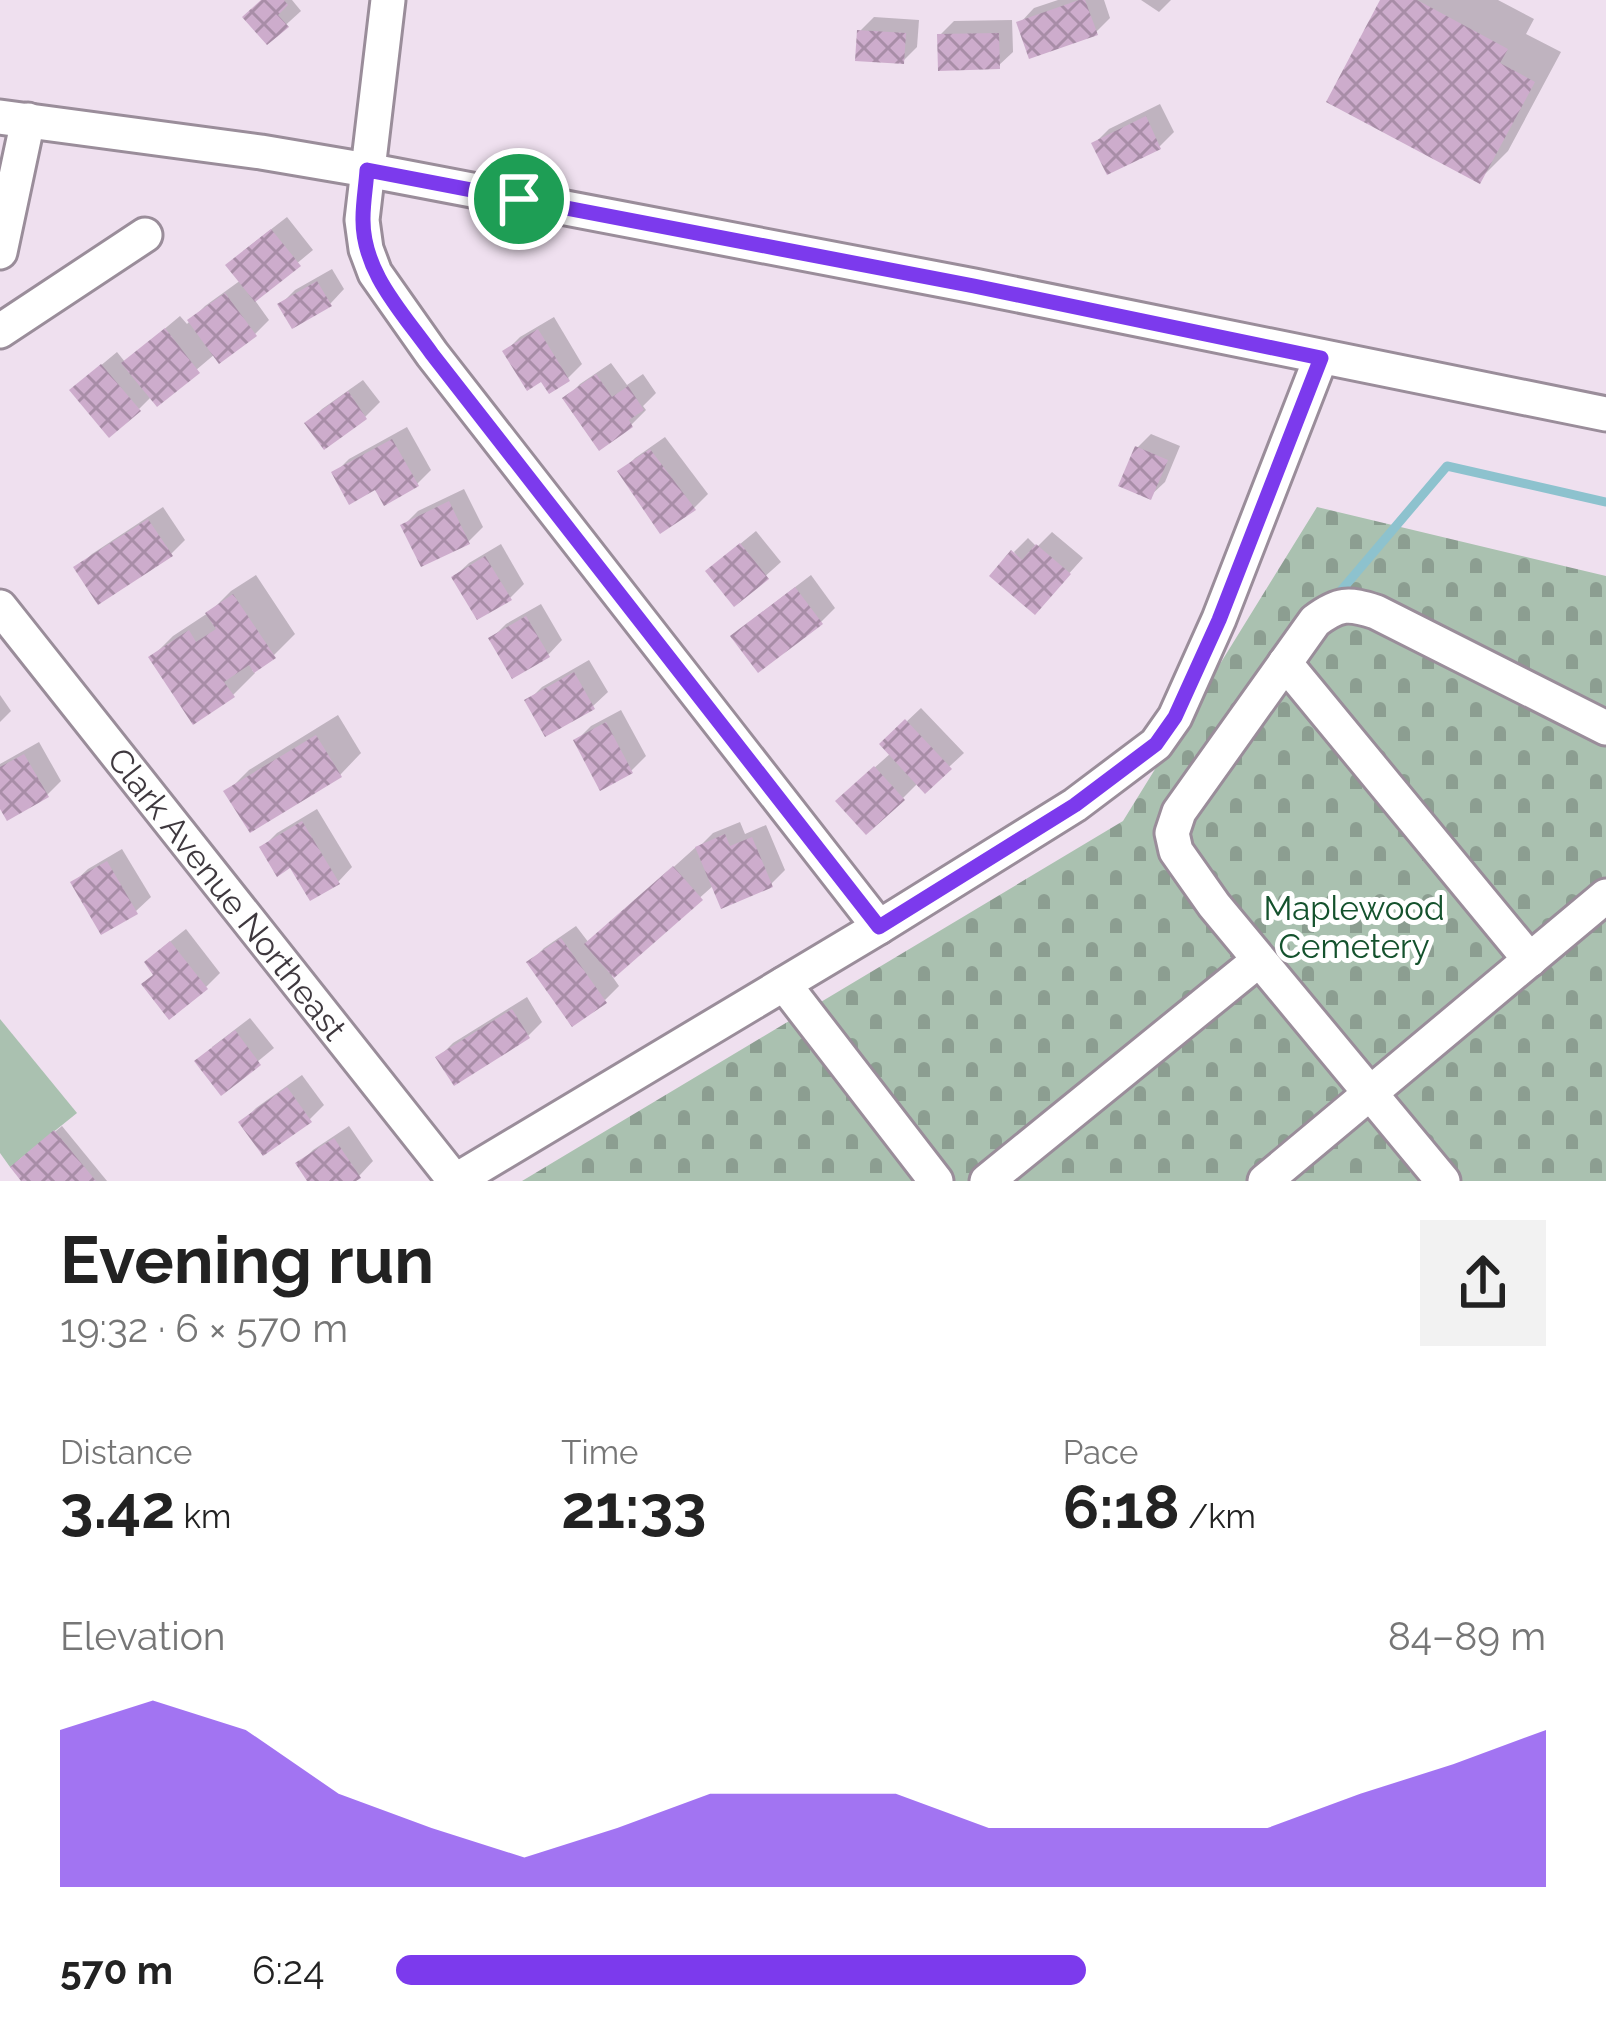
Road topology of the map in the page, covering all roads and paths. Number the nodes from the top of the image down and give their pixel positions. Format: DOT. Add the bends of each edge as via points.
graph roads {
  1 [pos="388,0"];
  2 [pos="14,118"];
  3 [pos="367,170"];
  4 [pos="145,235"];
  5 [pos="0,252"];
  6 [pos="0,331"];
  7 [pos="1321,358"];
  8 [pos="1606,414"];
  9 [pos="0,607"];
  10 [pos="1285,663"];
  11 [pos="1606,728"];
  12 [pos="1606,896"];
  13 [pos="879,927"];
  14 [pos="1259,960"];
  15 [pos="1530,960"];
  16 [pos="784,984"];
  17 [pos="1372,1094"];
  18 [pos="455,1181"];
  19 [pos="936,1181"];
  20 [pos="987,1181"];
  21 [pos="1265,1181"];
  22 [pos="1443,1181"];
  1 -- 3 [label="street"];
  2 -- 3 [label="street"];
  2 -- 5 [label="street"];
  3 -- 7 [label="street"];
  3 -- 13 [label="street" via="362,220 375,273"];
  4 -- 6 [label="street"];
  7 -- 8 [label="street"];
  7 -- 13 [label="street" via="1219,620 1156,744 1075,805"];
  9 -- 18 [label="street, Clark Avenue Northeast"];
  10 -- 11 [label="street" via="1315,622 1354,605"];
  10 -- 14 [label="street" via="1172,833 1176,851"];
  10 -- 15 [label="street"];
  12 -- 15 [label="street"];
  13 -- 16 [label="street"];
  14 -- 17 [label="street"];
  14 -- 20 [label="street"];
  15 -- 17 [label="street"];
  16 -- 18 [label="street"];
  16 -- 19 [label="street"];
  17 -- 21 [label="street"];
  17 -- 22 [label="street"];
}
